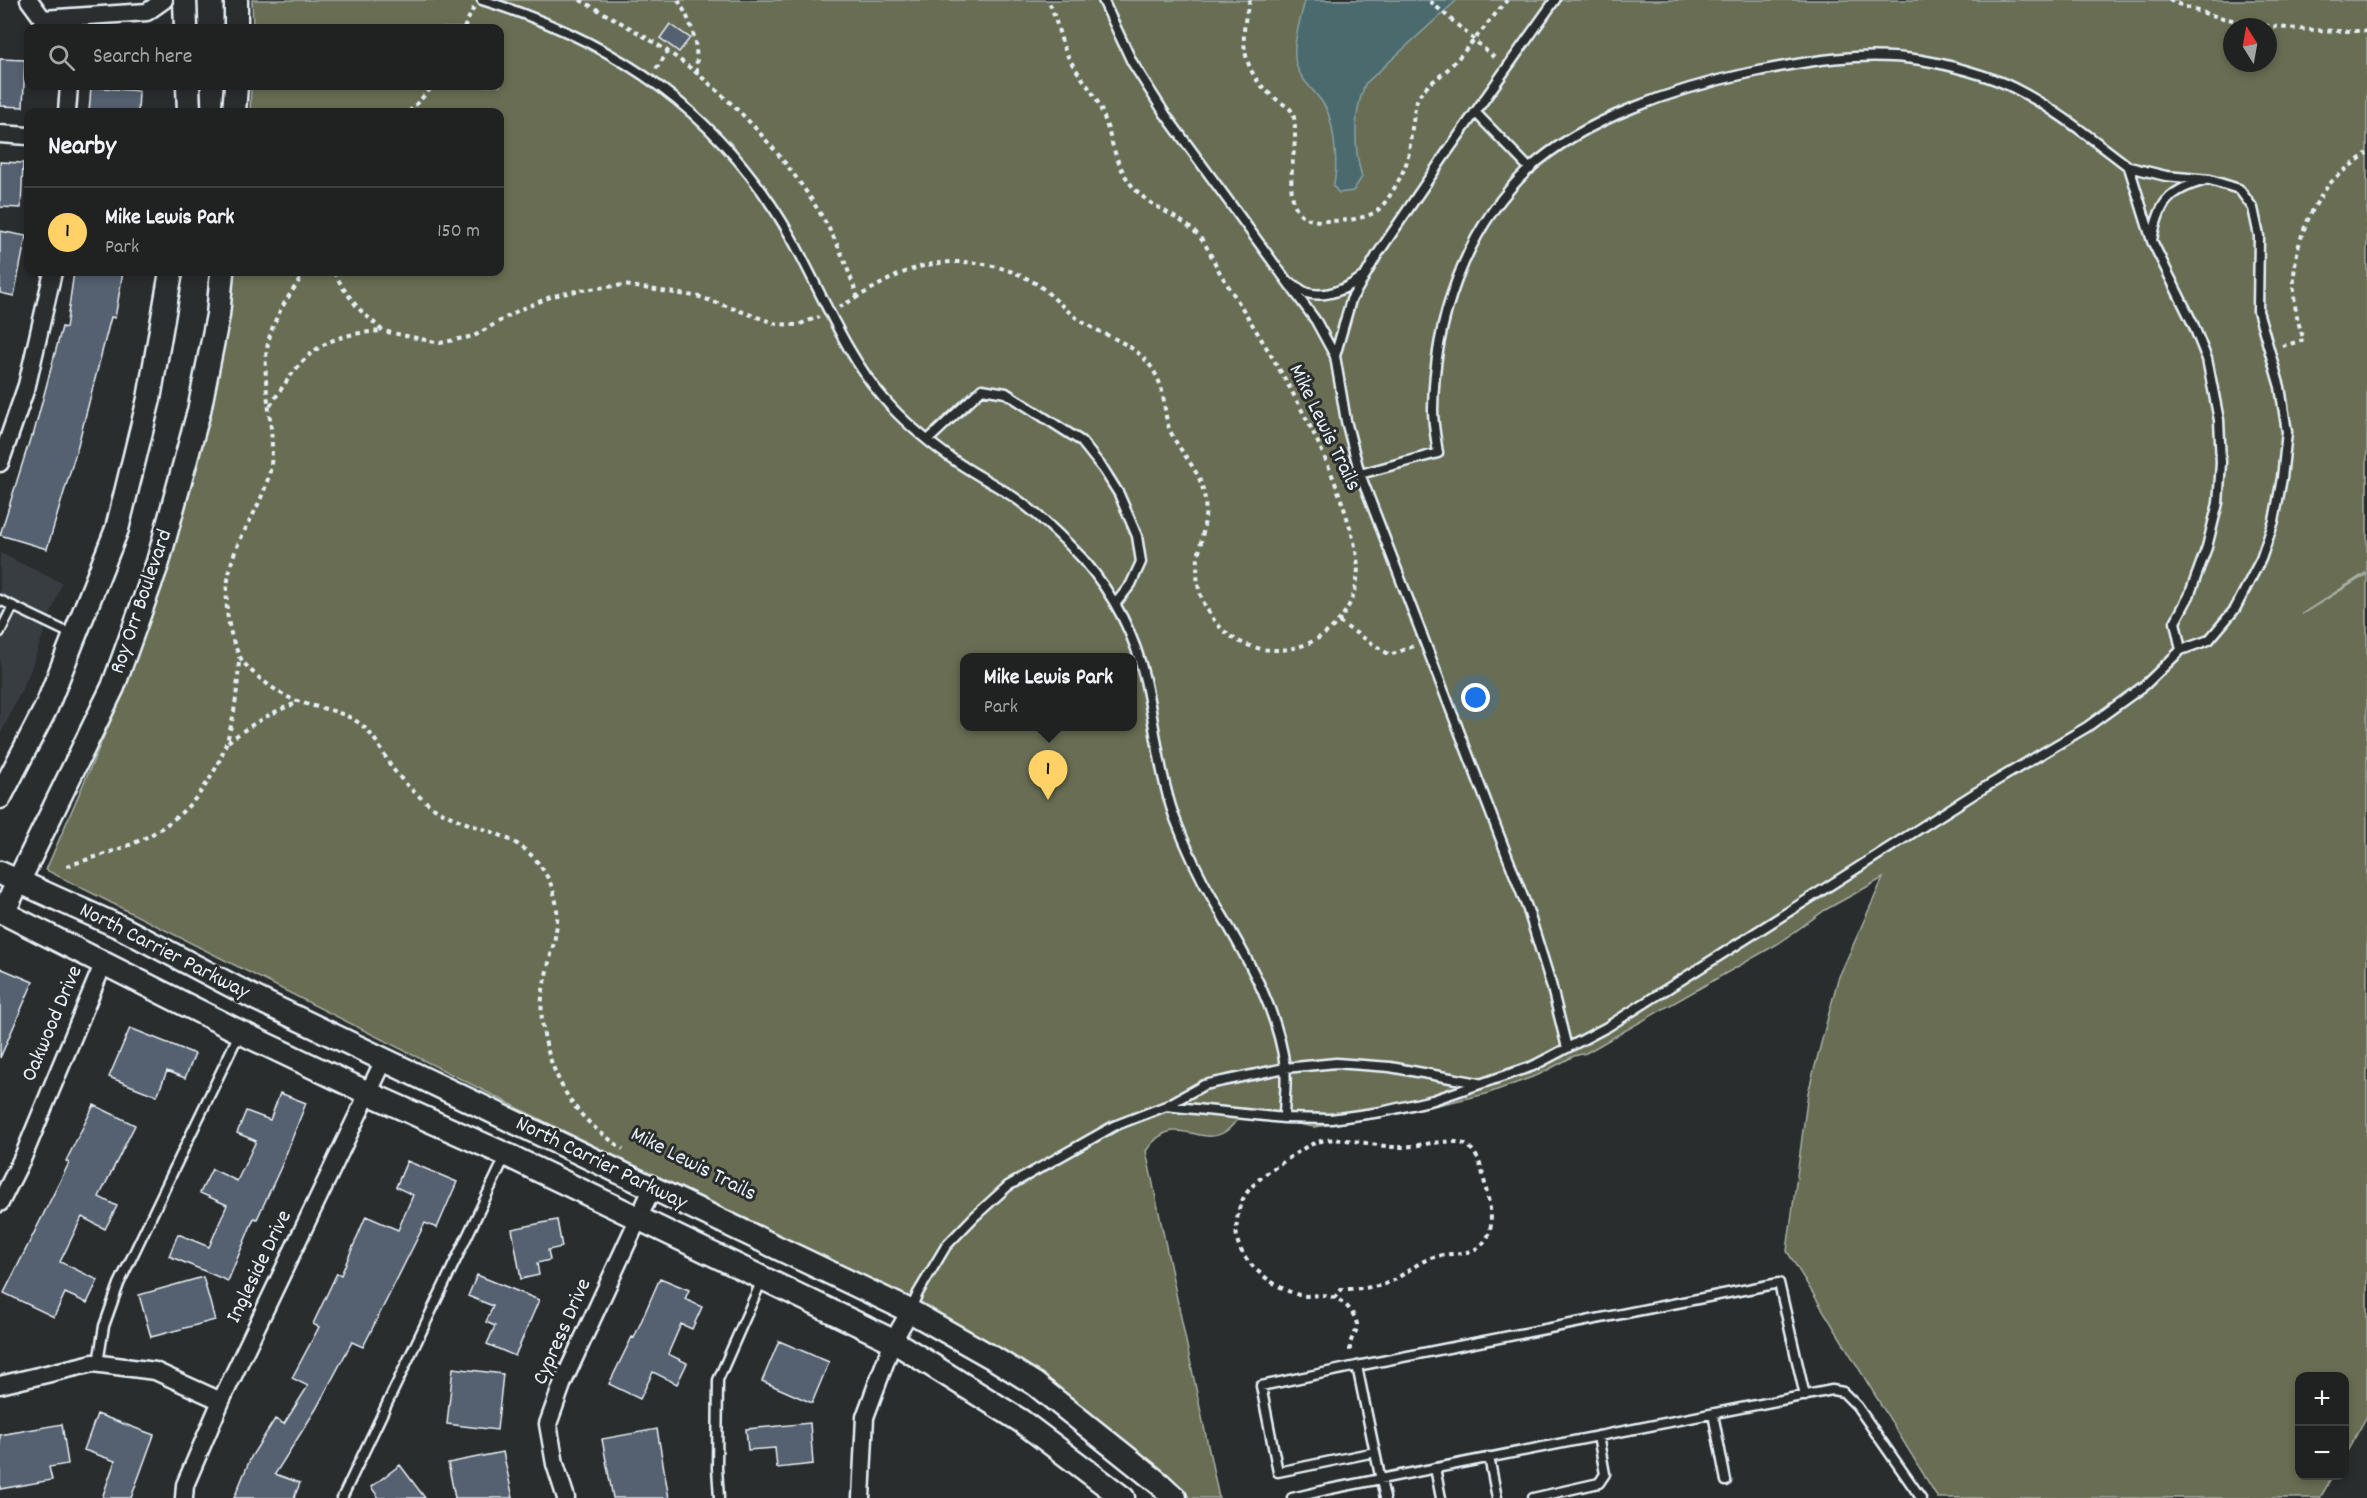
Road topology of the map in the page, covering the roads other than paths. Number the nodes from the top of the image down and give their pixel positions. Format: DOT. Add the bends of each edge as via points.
graph roads {
  1 [pos="29,0"];
  2 [pos="164,0"];
  3 [pos="185,0"];
  4 [pos="236,0"];
  5 [pos="482,0"];
  6 [pos="1103,0"];
  7 [pos="1555,0"];
  8 [pos="186,24"];
  9 [pos="236,24"];
  10 [pos="69,90"];
  11 [pos="188,90"];
  12 [pos="236,90"];
  13 [pos="67,108"];
  14 [pos="189,108"];
  15 [pos="234,108"];
  16 [pos="1475,112"];
  17 [pos="0,134"];
  18 [pos="24,136"];
  19 [pos="2129,167"];
  20 [pos="1530,169"];
  21 [pos="2210,180"];
  22 [pos="2152,241"];
  23 [pos="52,276"];
  24 [pos="170,276"];
  25 [pos="222,276"];
  26 [pos="1364,276"];
  27 [pos="1286,281"];
  28 [pos="1335,356"];
  29 [pos="928,440"];
  30 [pos="0,463"];
  31 [pos="1360,474"];
  32 [pos="0,600"];
  33 [pos="1116,603"];
  34 [pos="13,606"];
  35 [pos="0,632"];
  36 [pos="74,635"];
  37 [pos="2181,650"];
  38 [pos="1137,653"];
  39 [pos="1137,654"];
  40 [pos="0,797"];
  41 [pos="9,877"];
  42 [pos="2,912"];
  43 [pos="104,962"];
  44 [pos="240,1032"];
  45 [pos="1567,1048"];
  46 [pos="385,1058"];
  47 [pos="1285,1068"];
  48 [pos="1478,1083"];
  49 [pos="368,1093"];
  50 [pos="1166,1106"];
  51 [pos="1284,1118"];
  52 [pos="507,1155"];
  53 [pos="652,1189"];
  54 [pos="0,1203"];
  55 [pos="640,1219"];
  56 [pos="763,1279"];
  57 [pos="910,1311"];
  58 [pos="893,1341"];
  59 [pos="98,1364"];
  60 [pos="1354,1367"];
  61 [pos="0,1374"];
  62 [pos="28,1379"];
  63 [pos="0,1385"];
  64 [pos="1805,1396"];
  65 [pos="221,1401"];
  66 [pos="1713,1414"];
  67 [pos="1598,1436"];
  68 [pos="1375,1452"];
  69 [pos="1489,1457"];
  70 [pos="1435,1468"];
  71 [pos="1381,1479"];
  72 [pos="1726,1481"];
  73 [pos="184,1498"];
  74 [pos="342,1498"];
  75 [pos="566,1498"];
  76 [pos="719,1498"];
  77 [pos="861,1498"];
  78 [pos="1123,1498"];
  79 [pos="1175,1498"];
  80 [pos="1292,1498"];
  81 [pos="1385,1498"];
  82 [pos="1441,1498"];
  83 [pos="1497,1498"];
  84 [pos="1533,1498"];
  85 [pos="1922,1498"];
  1 -- 2 [label="street" via="43,19 147,12"];
  3 -- 8 [label="main road"];
  4 -- 9 [label="main road"];
  5 -- 29 [label="lane" via="582,38 675,98 713,131 763,192 864,374 886,401"];
  6 -- 27 [label="lane" via="1148,88"];
  7 -- 16 [label="lane"];
  10 -- 13 [label="street"];
  11 -- 14 [label="main road"];
  12 -- 15 [label="main road"];
  16 -- 20 [label="lane"];
  16 -- 26 [label="lane"];
  17 -- 18 [label="street"];
  19 -- 20 [label="lane" via="2051,108 2012,86 1923,60 1882,56 1837,57 1786,65 1680,91 1595,125"];
  19 -- 21 [label="lane" via="2166,176"];
  19 -- 22 [label="lane"];
  20 -- 31 [label="lane" via="1474,241 1449,303 1435,369 1433,412 1438,453"];
  21 -- 22 [label="lane" via="2185,186 2168,197 2157,215"];
  21 -- 37 [label="lane" via="2239,189 2253,208 2259,236 2259,311 2280,387 2287,432 2274,521 2261,559 2235,609 2209,640"];
  22 -- 37 [label="lane" via="2207,359 2219,420 2218,503 2207,547 2175,622"];
  23 -- 30 [label="street" via="27,385"];
  24 -- 36 [label="main road" via="149,399 117,529"];
  25 -- 41 [label="main road, Roy Orr Boulevard" via="199,411 158,562 113,687"];
  26 -- 27 [label="lane" via="1345,290 1328,293 1308,293"];
  26 -- 28 [label="lane" via="1351,300"];
  27 -- 28 [label="lane" via="1316,321"];
  28 -- 31 [label="lane"];
  29 -- 33 [label="lane" via="1018,500 1055,531 1084,560"];
  29 -- 33 [label="lane" via="982,389 1006,393 1081,441 1119,494 1137,536 1141,562"];
  31 -- 45 [label="lane" via="1528,910"];
  32 -- 34 [label="lane"];
  33 -- 38 [label="lane"];
  34 -- 35 [label="lane"];
  34 -- 36 [label="lane"];
  36 -- 40 [label="main road" via="46,708"];
  37 -- 45 [label="lane" via="2145,685 2087,727 1977,792 1607,1027"];
  39 -- 47 [label="lane" via="1173,811 1190,857 1260,981"];
  41 -- 42 [label="main road, Roy Orr Boulevard"];
  41 -- 46 [label="main road, North Carrier Parkway" via="122,928 257,999"];
  42 -- 43 [label="main road, North Carrier Parkway"];
  43 -- 44 [label="main road, North Carrier Parkway"];
  43 -- 54 [label="street, Oakwood Drive"];
  44 -- 49 [label="main road, North Carrier Parkway"];
  44 -- 59 [label="lane" via="119,1284 104,1326"];
  45 -- 48 [label="lane" via="1533,1066"];
  46 -- 49 [label="street, Ingleside Drive"];
  46 -- 53 [label="main road, North Carrier Parkway"];
  47 -- 48 [label="lane" via="1336,1063 1390,1067"];
  47 -- 50 [label="lane" via="1204,1085"];
  47 -- 51 [label="lane"];
  48 -- 51 [label="lane" via="1433,1100 1381,1112 1331,1119"];
  49 -- 52 [label="main road, North Carrier Parkway"];
  49 -- 65 [label="street, Ingleside Drive"];
  50 -- 51 [label="lane"];
  50 -- 57 [label="lane" via="1114,1126 1008,1186 946,1246"];
  52 -- 55 [label="main road, North Carrier Parkway"];
  52 -- 74 [label="lane"];
  53 -- 55 [label="street, Cypress Drive"];
  53 -- 57 [label="main road, North Carrier Parkway"];
  55 -- 56 [label="main road, North Carrier Parkway"];
  55 -- 75 [label="street, Cypress Drive" via="563,1382 548,1424"];
  56 -- 58 [label="main road, North Carrier Parkway"];
  56 -- 76 [label="lane" via="718,1380"];
  57 -- 58 [label="street"];
  57 -- 79 [label="main road, North Carrier Parkway" via="1035,1384"];
  58 -- 77 [label="street" via="865,1417"];
  58 -- 78 [label="main road, North Carrier Parkway" via="1021,1421"];
  59 -- 62 [label="street"];
  59 -- 65 [label="street" via="155,1371"];
  60 -- 64 [label="lane" via="1779,1283"];
  60 -- 68 [label="lane"];
  60 -- 68 [label="lane" via="1261,1386 1278,1472"];
  61 -- 62 [label="street"];
  62 -- 63 [label="street"];
  64 -- 66 [label="lane"];
  64 -- 85 [label="lane" via="1832,1390 1843,1392"];
  65 -- 73 [label="street, Ingleside Drive" via="185,1485"];
  66 -- 67 [label="lane"];
  66 -- 72 [label="lane"];
  67 -- 69 [label="lane"];
  67 -- 84 [label="lane" via="1605,1474 1599,1484"];
  68 -- 71 [label="lane"];
  69 -- 70 [label="lane"];
  69 -- 83 [label="lane"];
  70 -- 71 [label="lane"];
  70 -- 82 [label="lane"];
  71 -- 80 [label="lane"];
  71 -- 81 [label="lane"];
}
